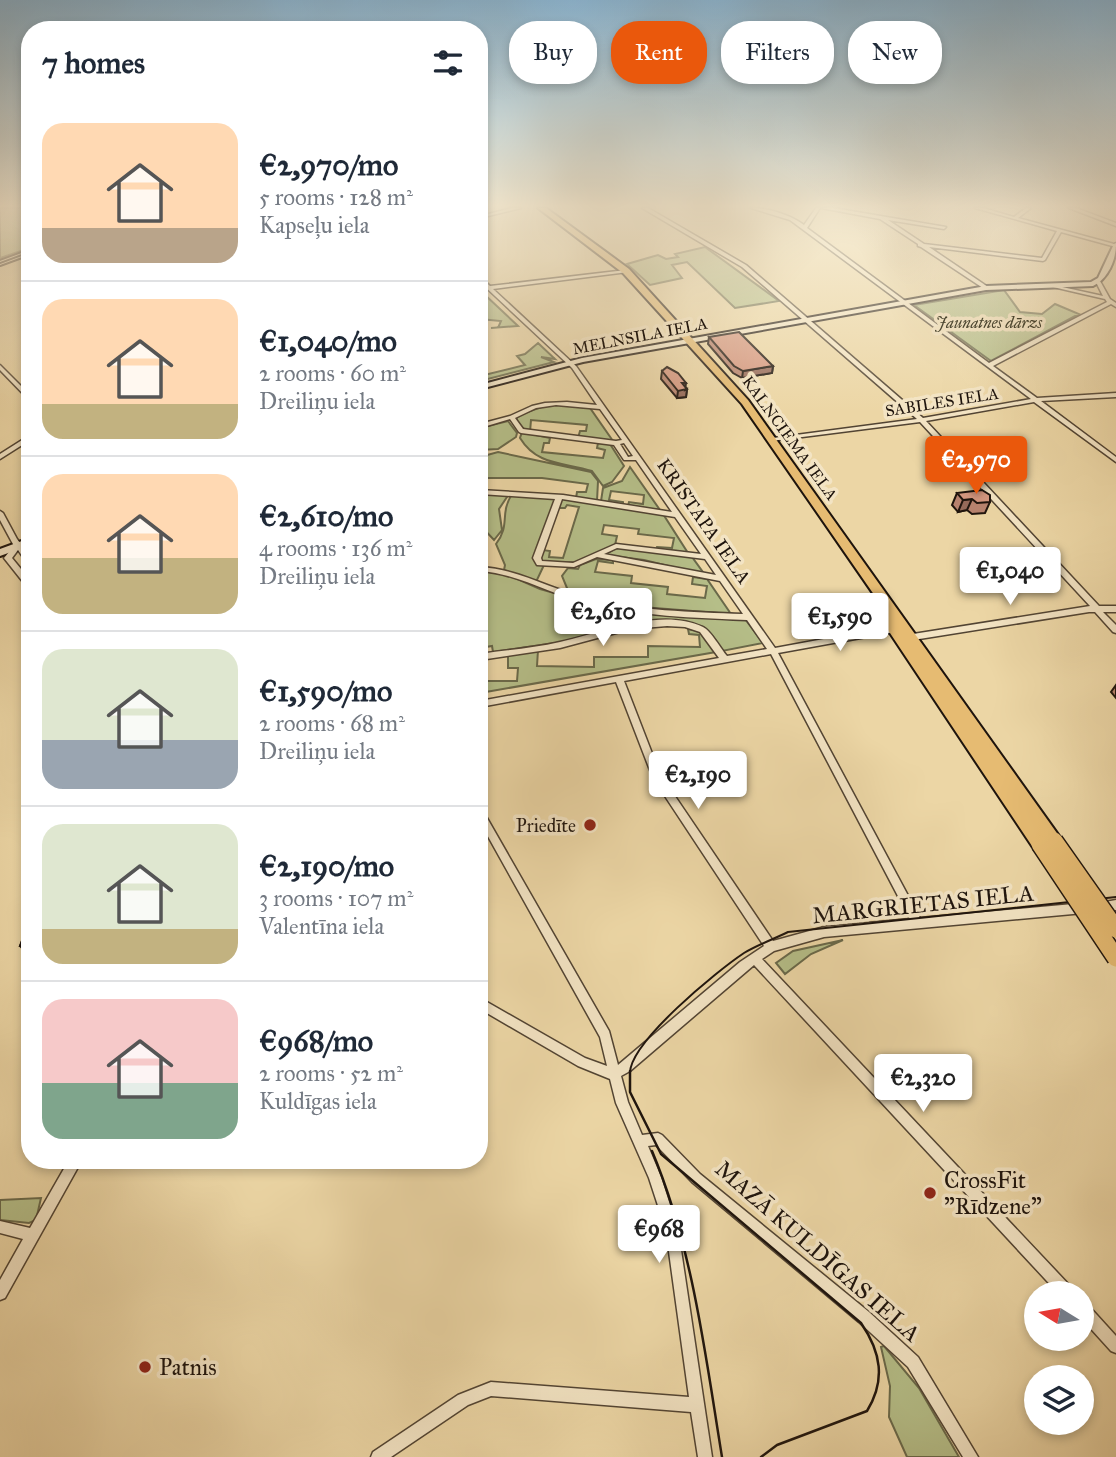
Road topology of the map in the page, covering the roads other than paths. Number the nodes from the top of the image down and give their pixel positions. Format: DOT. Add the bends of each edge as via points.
graph roads {
  1 [pos="586,276"];
  2 [pos="631,276"];
  3 [pos="756,276"];
  4 [pos="869,276"];
  5 [pos="968,276"];
  6 [pos="1101,276"];
  7 [pos="1098,282"];
  8 [pos="1055,286"];
  9 [pos="489,288"];
  10 [pos="986,288"];
  11 [pos="904,302"];
  12 [pos="1111,302"];
  13 [pos="808,319"];
  14 [pos="690,340"];
  15 [pos="570,363"];
  16 [pos="990,365"];
  17 [pos="0,367"];
  18 [pos="488,385"];
  19 [pos="21,389"];
  20 [pos="1116,395"];
  21 [pos="1036,400"];
  22 [pos="602,407"];
  23 [pos="512,417"];
  24 [pos="923,420"];
  25 [pos="488,424"];
  26 [pos="773,440"];
  27 [pos="627,441"];
  28 [pos="21,443"];
  29 [pos="616,443"];
  30 [pos="0,457"];
  31 [pos="639,458"];
  32 [pos="1116,460"];
  33 [pos="488,492"];
  34 [pos="559,496"];
  35 [pos="0,513"];
  36 [pos="678,515"];
  37 [pos="21,545"];
  38 [pos="18,546"];
  39 [pos="21,550"];
  40 [pos="0,553"];
  41 [pos="598,556"];
  42 [pos="708,557"];
  43 [pos="488,570"];
  44 [pos="21,574"];
  45 [pos="723,579"];
  46 [pos="874,588"];
  47 [pos="1098,609"];
  48 [pos="1116,609"];
  49 [pos="750,617"];
  50 [pos="894,629"];
  51 [pos="1116,629"];
  52 [pos="914,637"];
  53 [pos="773,651"];
  54 [pos="488,656"];
  55 [pos="724,659"];
  56 [pos="619,678"];
  57 [pos="488,703"];
  58 [pos="488,828"];
  59 [pos="1047,842"];
  60 [pos="1116,905"];
  61 [pos="1103,906"];
  62 [pos="917,923"];
  63 [pos="1116,927"];
  64 [pos="771,947"];
  65 [pos="754,958"];
  66 [pos="1116,958"];
  67 [pos="488,1008"];
  68 [pos="613,1074"];
  69 [pos="639,1141"];
  70 [pos="71,1169"];
  71 [pos="0,1227"];
  72 [pos="33,1235"];
  73 [pos="1056,1281"];
  74 [pos="0,1293"];
  75 [pos="1094,1322"];
  76 [pos="1116,1346"];
  77 [pos="697,1405"];
  78 [pos="378,1457"];
  79 [pos="705,1457"];
  80 [pos="971,1457"];
  1 -- 9 [label="street"];
  2 -- 14 [label="main road, KALNCIEMA IELA"];
  3 -- 13 [label="street"];
  4 -- 11 [label="street"];
  5 -- 10 [label="street"];
  6 -- 7 [label="street"];
  7 -- 8 [label="street, MELNSILA IELA"];
  7 -- 12 [label="street"];
  8 -- 10 [label="street, MELNSILA IELA"];
  8 -- 12 [label="street"];
  9 -- 15 [label="street, KRISTAPA IELA"];
  10 -- 11 [label="street, MELNSILA IELA"];
  11 -- 13 [label="street, MELNSILA IELA"];
  11 -- 16 [label="street"];
  12 -- 16 [label="street"];
  13 -- 14 [label="street, MELNSILA IELA"];
  13 -- 24 [label="street"];
  14 -- 15 [label="street, MELNSILA IELA"];
  14 -- 26 [label="main road, KALNCIEMA IELA"];
  15 -- 18 [label="street, MELNSILA IELA"];
  15 -- 22 [label="street, KRISTAPA IELA"];
  16 -- 21 [label="street"];
  17 -- 19 [label="street"];
  20 -- 21 [label="street, SABILES IELA"];
  21 -- 24 [label="street, SABILES IELA"];
  21 -- 32 [label="street"];
  22 -- 23 [label="street" via="551,401"];
  22 -- 27 [label="street, KRISTAPA IELA"];
  23 -- 25 [label="street"];
  23 -- 29 [label="street" via="521,431 528,433"];
  24 -- 26 [label="street, SABILES IELA"];
  24 -- 47 [label="street"];
  26 -- 46 [label="main road, KALNCIEMA IELA"];
  27 -- 29 [label="street"];
  27 -- 31 [label="street, KRISTAPA IELA"];
  28 -- 30 [label="street"];
  29 -- 31 [label="street" via="626,459"];
  31 -- 36 [label="street, KRISTAPA IELA"];
  33 -- 34 [label="street"];
  34 -- 36 [label="street"];
  34 -- 41 [label="street" via="538,561 574,565"];
  35 -- 38 [label="street"];
  36 -- 42 [label="street, KRISTAPA IELA"];
  37 -- 38 [label="street"];
  38 -- 39 [label="street"];
  38 -- 40 [label="street"];
  38 -- 44 [label="street" via="8,558"];
  41 -- 42 [label="street" via="616,546"];
  41 -- 45 [label="street"];
  42 -- 45 [label="street, KRISTAPA IELA"];
  43 -- 49 [label="street" via="598,603"];
  45 -- 49 [label="street, KRISTAPA IELA"];
  46 -- 50 [label="main road, KALNCIEMA IELA"];
  46 -- 52 [label="main road, KALNCIEMA IELA"];
  47 -- 48 [label="street"];
  47 -- 51 [label="street"];
  47 -- 52 [label="street"];
  49 -- 53 [label="street, KRISTAPA IELA"];
  50 -- 53 [label="street"];
  50 -- 59 [label="main road, KALNCIEMA IELA"];
  52 -- 59 [label="main road, KALNCIEMA IELA"];
  53 -- 55 [label="street"];
  53 -- 62 [label="street, KRISTAPA IELA"];
  54 -- 55 [label="street" via="656,624 703,630"];
  55 -- 56 [label="street"];
  56 -- 57 [label="street"];
  56 -- 64 [label="street" via="656,775"];
  58 -- 68 [label="street" via="606,1035"];
  59 -- 63 [label="main road, bridge"];
  59 -- 66 [label="main road, bridge"];
  60 -- 61 [label="street, MARGRIETAS IELA"];
  61 -- 62 [label="street, MARGRIETAS IELA"];
  61 -- 63 [label="street"];
  62 -- 64 [label="street, MARGRIETAS IELA" via="824,932"];
  64 -- 65 [label="street, MARGRIETAS IELA"];
  65 -- 68 [label="street, MARGRIETAS IELA"];
  65 -- 73 [label="street"];
  67 -- 68 [label="street" via="582,1062"];
  68 -- 69 [label="street"];
  69 -- 77 [label="street" via="672,1230"];
  69 -- 80 [label="street, MAZĀ KULDĪGAS IELA" via="657,1139 696,1178 903,1353"];
  70 -- 72 [label="street"];
  71 -- 72 [label="street"];
  72 -- 74 [label="street"];
  75 -- 76 [label="street"];
  77 -- 78 [label="street" via="491,1389 463,1400"];
  77 -- 79 [label="street"];
}
